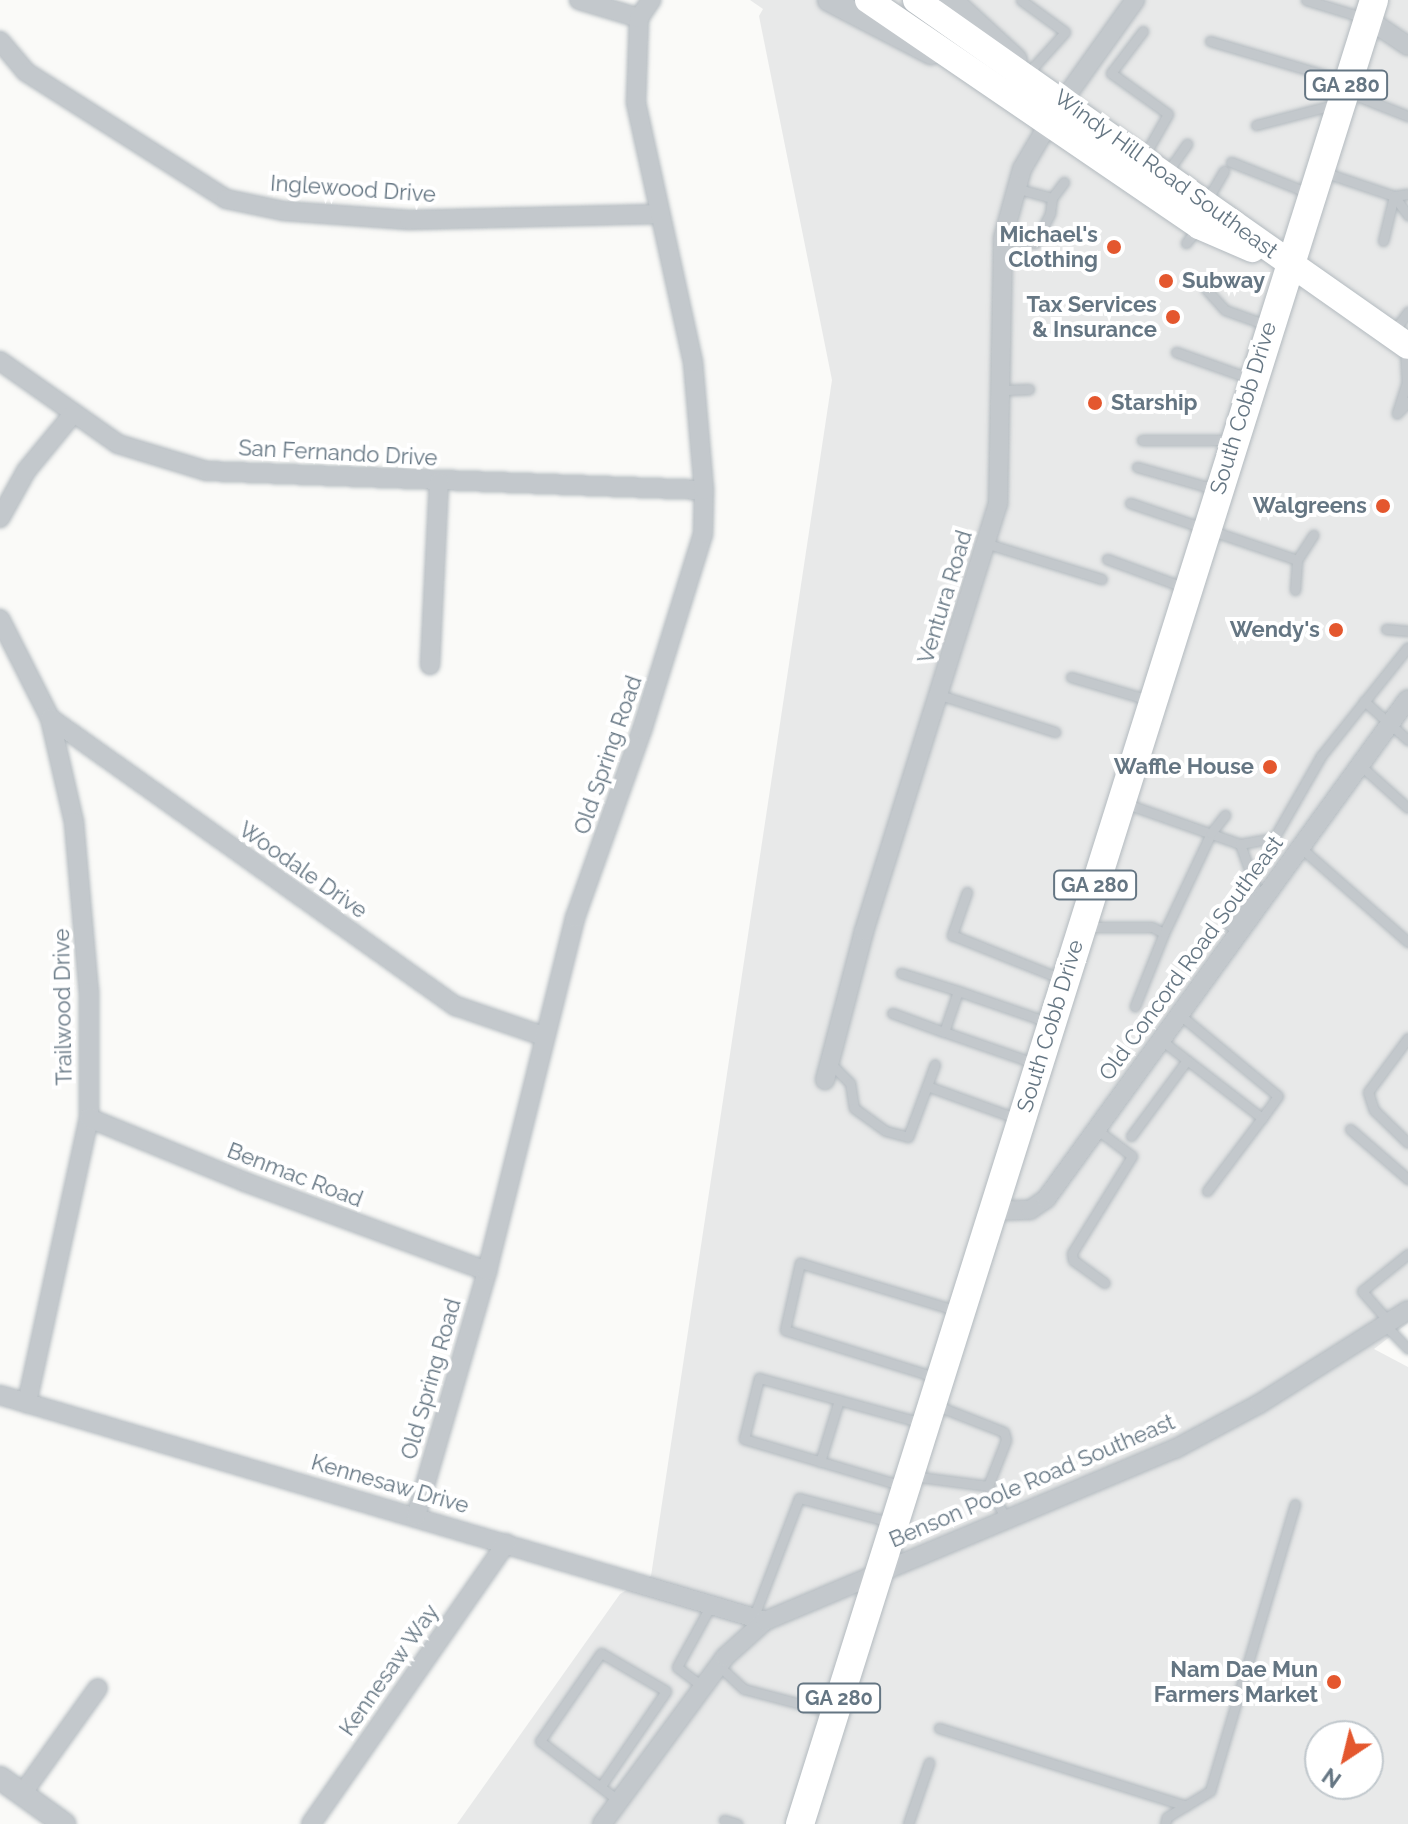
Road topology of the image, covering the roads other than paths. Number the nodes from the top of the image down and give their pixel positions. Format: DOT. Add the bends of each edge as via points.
graph roads {
  1 [pos="579,0"];
  2 [pos="651,0"];
  3 [pos="829,0"];
  4 [pos="868,0"];
  5 [pos="916,0"];
  6 [pos="1021,0"];
  7 [pos="1135,0"];
  8 [pos="1306,0"];
  9 [pos="957,2"];
  10 [pos="1371,9"];
  11 [pos="639,18"];
  12 [pos="1143,31"];
  13 [pos="0,41"];
  14 [pos="1210,41"];
  15 [pos="1408,46"];
  16 [pos="967,68"];
  17 [pos="1344,92"];
  18 [pos="1046,96"];
  19 [pos="1408,116"];
  20 [pos="1256,125"];
  21 [pos="1187,144"];
  22 [pos="1143,158"];
  23 [pos="1166,174"];
  24 [pos="1064,182"];
  25 [pos="1315,182"];
  26 [pos="1015,188"];
  27 [pos="1408,194"];
  28 [pos="1394,196"];
  29 [pos="1052,198"];
  30 [pos="659,214"];
  31 [pos="1408,215"];
  32 [pos="1197,224"];
  33 [pos="1003,238"];
  34 [pos="1383,241"];
  35 [pos="1289,263"];
  36 [pos="1206,289"];
  37 [pos="1408,312"];
  38 [pos="1269,325"];
  39 [pos="1401,341"];
  40 [pos="1176,352"];
  41 [pos="0,361"];
  42 [pos="1252,379"];
  43 [pos="1029,389"];
  44 [pos="1002,390"];
  45 [pos="1408,402"];
  46 [pos="73,414"];
  47 [pos="1142,440"];
  48 [pos="1233,440"];
  49 [pos="1137,467"];
  50 [pos="439,482"];
  51 [pos="704,490"];
  52 [pos="1217,490"];
  53 [pos="1130,503"];
  54 [pos="0,518"];
  55 [pos="1206,528"];
  56 [pos="1313,535"];
  57 [pos="988,544"];
  58 [pos="1107,559"];
  59 [pos="1297,560"];
  60 [pos="1102,579"];
  61 [pos="1187,588"];
  62 [pos="1295,590"];
  63 [pos="0,619"];
  64 [pos="1386,629"];
  65 [pos="1408,631"];
  66 [pos="1408,647"];
  67 [pos="430,665"];
  68 [pos="1071,677"];
  69 [pos="940,695"];
  70 [pos="1408,699"];
  71 [pos="1152,701"];
  72 [pos="1364,701"];
  73 [pos="50,718"];
  74 [pos="1390,722"];
  75 [pos="1055,732"];
  76 [pos="1408,740"];
  77 [pos="1360,765"];
  78 [pos="1121,802"];
  79 [pos="1408,808"];
  80 [pos="1225,815"];
  81 [pos="1211,833"];
  82 [pos="1240,844"];
  83 [pos="1300,847"];
  84 [pos="967,892"];
  85 [pos="1081,927"];
  86 [pos="1164,933"];
  87 [pos="1238,933"];
  88 [pos="1408,942"];
  89 [pos="901,973"];
  90 [pos="1065,980"];
  91 [pos="958,991"];
  92 [pos="1135,1006"];
  93 [pos="892,1013"];
  94 [pos="1179,1014"];
  95 [pos="1051,1023"];
  96 [pos="944,1032"];
  97 [pos="543,1036"];
  98 [pos="1408,1038"];
  99 [pos="1161,1040"];
  100 [pos="1187,1060"];
  101 [pos="935,1064"];
  102 [pos="1039,1064"];
  103 [pos="827,1071"];
  104 [pos="927,1086"];
  105 [pos="89,1118"];
  106 [pos="1262,1118"];
  107 [pos="1021,1120"];
  108 [pos="1096,1129"];
  109 [pos="1350,1129"];
  110 [pos="1131,1136"];
  111 [pos="1408,1143"];
  112 [pos="1408,1179"];
  113 [pos="1207,1191"];
  114 [pos="993,1211"];
  115 [pos="1408,1254"];
  116 [pos="487,1271"];
  117 [pos="1105,1283"];
  118 [pos="1408,1310"];
  119 [pos="961,1312"];
  120 [pos="1387,1324"];
  121 [pos="1408,1349"];
  122 [pos="0,1395"];
  123 [pos="839,1400"];
  124 [pos="932,1402"];
  125 [pos="27,1403"];
  126 [pos="820,1462"];
  127 [pos="908,1481"];
  128 [pos="988,1486"];
  129 [pos="1295,1504"];
  130 [pos="416,1516"];
  131 [pos="1007,1520"];
  132 [pos="895,1523"];
  133 [pos="506,1543"];
  134 [pos="879,1571"];
  135 [pos="713,1603"];
  136 [pos="759,1619"];
  137 [pos="718,1665"];
  138 [pos="702,1686"];
  139 [pos="98,1688"];
  140 [pos="835,1713"];
  141 [pos="939,1728"];
  142 [pos="929,1763"];
  143 [pos="0,1778"];
  144 [pos="601,1786"];
  145 [pos="22,1794"];
  146 [pos="619,1801"];
  147 [pos="1186,1806"];
  148 [pos="724,1820"];
  149 [pos="64,1824"];
  150 [pos="311,1824"];
  151 [pos="602,1824"];
  152 [pos="737,1824"];
  153 [pos="800,1824"];
  154 [pos="908,1824"];
  155 [pos="1165,1824"];
  1 -- 11 [label="street"];
  2 -- 11 [label="street"];
  3 -- 16 [label="street, Windy Hill Road Southeast"];
  4 -- 16 [label="main road, Windy Hill Road Southeast"];
  5 -- 18 [label="main road, Windy Hill Road Southeast"];
  6 -- 18 [label="lane" via="1065,32"];
  7 -- 18 [label="street, Ventura Road"];
  8 -- 10 [label="lane"];
  9 -- 18 [label="street, Windy Hill Road Southeast"];
  10 -- 15 [label="street"];
  10 -- 17 [label="main road, South Cobb Drive / GA 280"];
  11 -- 30 [label="street, Old Spring Road" via="636,102"];
  12 -- 22 [label="lane" via="1111,73 1168,114"];
  13 -- 30 [label="street, Inglewood Drive" via="26,72 226,199 284,211 409,220"];
  14 -- 17 [label="lane"];
  16 -- 18 [label="main road, Windy Hill Road Southeast"];
  17 -- 19 [label="lane"];
  17 -- 20 [label="lane"];
  17 -- 25 [label="main road, South Cobb Drive / GA 280"];
  18 -- 22 [label="main road, Windy Hill Road Southeast"];
  18 -- 26 [label="street, Ventura Road"];
  18 -- 32 [label="main road, Windy Hill Road Southeast"];
  21 -- 23 [label="lane"];
  22 -- 23 [label="main road, Windy Hill Road Southeast"];
  23 -- 32 [label="main road, Windy Hill Road Southeast"];
  24 -- 29 [label="lane"];
  25 -- 28 [label="lane"];
  25 -- 32 [label="lane" via="1228,167"];
  25 -- 35 [label="main road, South Cobb Drive / GA 280"];
  26 -- 29 [label="lane"];
  26 -- 33 [label="street, Ventura Road"];
  27 -- 28 [label="lane"];
  28 -- 31 [label="lane"];
  28 -- 34 [label="lane"];
  29 -- 33 [label="lane" via="1035,243"];
  30 -- 51 [label="street, Old Spring Road" via="693,362"];
  32 -- 35 [label="main road, Windy Hill Road Southeast"];
  33 -- 44 [label="street, Ventura Road"];
  35 -- 38 [label="main road, South Cobb Drive / GA 280"];
  35 -- 39 [label="main road, Windy Hill Road Southeast"];
  36 -- 38 [label="lane" via="1225,310"];
  37 -- 39 [label="lane"];
  38 -- 42 [label="main road, South Cobb Drive / GA 280"];
  39 -- 45 [label="lane" via="1407,382 1397,413"];
  40 -- 42 [label="lane"];
  41 -- 46 [label="street, San Fernando Drive"];
  42 -- 48 [label="main road, South Cobb Drive / GA 280"];
  43 -- 44 [label="lane"];
  44 -- 57 [label="street, Ventura Road" via="998,504"];
  46 -- 50 [label="street, San Fernando Drive" via="118,444 207,471"];
  46 -- 54 [label="street" via="26,471"];
  47 -- 48 [label="lane"];
  48 -- 52 [label="main road, South Cobb Drive / GA 280"];
  49 -- 52 [label="lane"];
  50 -- 51 [label="street, San Fernando Drive"];
  50 -- 67 [label="street"];
  51 -- 97 [label="street, Old Spring Road" via="703,534 685,599 575,918"];
  52 -- 55 [label="main road, South Cobb Drive / GA 280"];
  53 -- 55 [label="lane"];
  55 -- 59 [label="lane"];
  55 -- 61 [label="main road, South Cobb Drive / GA 280"];
  56 -- 59 [label="lane"];
  57 -- 60 [label="lane"];
  57 -- 69 [label="street, Ventura Road"];
  58 -- 61 [label="lane"];
  59 -- 62 [label="lane"];
  61 -- 71 [label="main road, South Cobb Drive / GA 280"];
  63 -- 73 [label="street, Trailwood Drive"];
  64 -- 65 [label="lane"];
  66 -- 72 [label="lane"];
  68 -- 71 [label="lane"];
  69 -- 75 [label="lane"];
  69 -- 103 [label="street, Ventura Road" via="864,931"];
  70 -- 74 [label="street, Old Concord Road Southeast"];
  71 -- 78 [label="main road, South Cobb Drive / GA 280"];
  72 -- 74 [label="lane"];
  72 -- 82 [label="lane" via="1321,756 1274,838"];
  73 -- 97 [label="street, Woodale Drive" via="456,1006"];
  73 -- 105 [label="street, Trailwood Drive" via="74,822 84,908"];
  74 -- 76 [label="lane"];
  74 -- 77 [label="street, Old Concord Road Southeast"];
  77 -- 79 [label="lane"];
  77 -- 83 [label="street, Old Concord Road Southeast"];
  78 -- 81 [label="lane"];
  78 -- 85 [label="main road, South Cobb Drive / GA 280"];
  80 -- 81 [label="lane"];
  81 -- 82 [label="lane"];
  81 -- 86 [label="lane"];
  82 -- 87 [label="lane" via="1255,886 1229,925"];
  83 -- 87 [label="street, Old Concord Road Southeast"];
  83 -- 88 [label="lane"];
  84 -- 90 [label="lane" via="952,935"];
  85 -- 86 [label="lane" via="1152,927"];
  85 -- 90 [label="main road, South Cobb Drive / GA 280"];
  86 -- 92 [label="lane"];
  87 -- 94 [label="street, Old Concord Road Southeast"];
  89 -- 91 [label="lane"];
  90 -- 95 [label="main road, South Cobb Drive / GA 280"];
  91 -- 95 [label="lane"];
  91 -- 96 [label="lane"];
  93 -- 96 [label="lane"];
  94 -- 99 [label="street, Old Concord Road Southeast"];
  94 -- 106 [label="lane" via="1278,1096"];
  95 -- 102 [label="main road, South Cobb Drive / GA 280"];
  96 -- 102 [label="lane"];
  97 -- 116 [label="street, Old Spring Road"];
  98 -- 111 [label="lane" via="1368,1092 1374,1110"];
  99 -- 100 [label="lane"];
  99 -- 108 [label="street, Old Concord Road Southeast"];
  100 -- 106 [label="lane"];
  100 -- 110 [label="lane"];
  101 -- 104 [label="lane"];
  102 -- 107 [label="main road, South Cobb Drive / GA 280"];
  103 -- 104 [label="lane" via="850,1083 854,1108 862,1119 908,1137"];
  104 -- 107 [label="lane"];
  105 -- 116 [label="street, Benmac Road"];
  105 -- 125 [label="street, Trailwood Drive"];
  106 -- 113 [label="lane"];
  107 -- 114 [label="main road, South Cobb Drive / GA 280"];
  108 -- 114 [label="street, Old Concord Road Southeast" via="1046,1199 1030,1210"];
  108 -- 117 [label="lane" via="1132,1156 1072,1253 1073,1260"];
  109 -- 112 [label="lane"];
  114 -- 119 [label="main road, South Cobb Drive / GA 280"];
  115 -- 120 [label="lane" via="1362,1291"];
  116 -- 130 [label="street, Old Spring Road"];
  118 -- 120 [label="street, Benson Poole Road Southeast"];
  119 -- 124 [label="main road, South Cobb Drive / GA 280"];
  119 -- 124 [label="lane" via="800,1263 785,1330"];
  120 -- 121 [label="lane"];
  120 -- 131 [label="street, Benson Poole Road Southeast" via="1175,1449"];
  122 -- 125 [label="street, Kennesaw Drive"];
  123 -- 124 [label="lane"];
  123 -- 126 [label="lane"];
  123 -- 126 [label="lane" via="759,1378 744,1439"];
  124 -- 127 [label="main road, South Cobb Drive / GA 280"];
  124 -- 128 [label="lane" via="1004,1432 1006,1440"];
  125 -- 130 [label="street, Kennesaw Drive"];
  126 -- 127 [label="lane"];
  127 -- 128 [label="lane"];
  127 -- 132 [label="main road, South Cobb Drive / GA 280"];
  128 -- 131 [label="lane"];
  129 -- 147 [label="lane" via="1210,1791"];
  130 -- 133 [label="street, Kennesaw Drive"];
  131 -- 134 [label="street, Benson Poole Road Southeast"];
  132 -- 134 [label="main road, South Cobb Drive / GA 280"];
  132 -- 136 [label="lane" via="799,1498"];
  133 -- 135 [label="street, Kennesaw Drive"];
  133 -- 150 [label="street, Kennesaw Way"];
  134 -- 136 [label="street"];
  134 -- 140 [label="main road, South Cobb Drive / GA 280"];
  135 -- 136 [label="street, Kennesaw Drive"];
  135 -- 138 [label="lane" via="677,1667"];
  136 -- 137 [label="street"];
  137 -- 138 [label="street"];
  137 -- 140 [label="lane" via="744,1689"];
  138 -- 146 [label="street"];
  139 -- 145 [label="street"];
  140 -- 153 [label="main road, South Cobb Drive / GA 280"];
  141 -- 147 [label="lane"];
  142 -- 154 [label="lane"];
  143 -- 145 [label="street"];
  144 -- 144 [label="lane" via="540,1741 601,1653 666,1691"];
  144 -- 146 [label="lane"];
  145 -- 149 [label="street"];
  146 -- 151 [label="street"];
  147 -- 155 [label="lane"];
  148 -- 152 [label="lane"];
}
